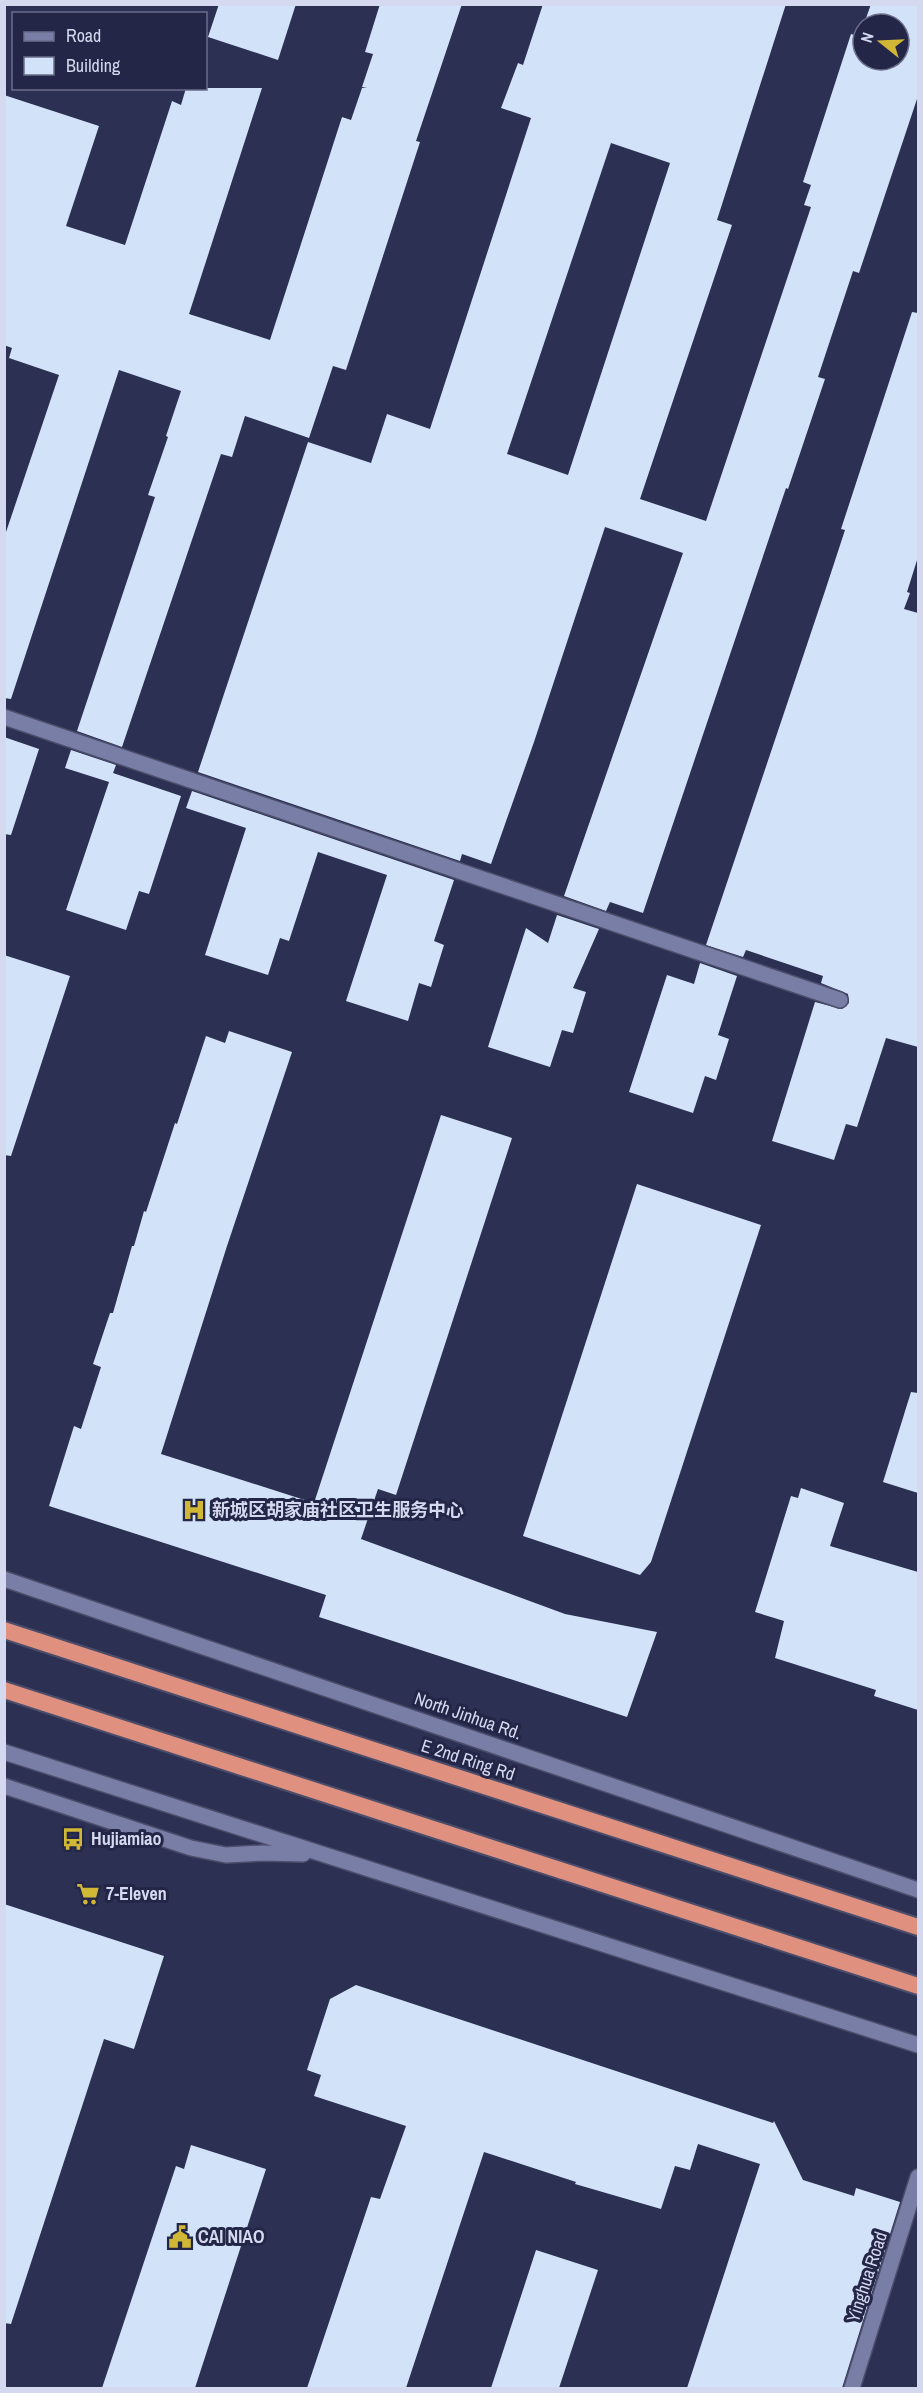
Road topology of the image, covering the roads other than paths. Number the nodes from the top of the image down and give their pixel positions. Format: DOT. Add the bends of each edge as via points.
graph roads {
  1 [pos="4,717"];
  2 [pos="840,1000"];
  3 [pos="4,1579"];
  4 [pos="4,1630"];
  5 [pos="4,1690"];
  6 [pos="4,1752"];
  7 [pos="4,1786"];
  8 [pos="344,1861"];
  9 [pos="918,1890"];
  10 [pos="918,1926"];
  11 [pos="918,1986"];
  12 [pos="918,2044"];
  13 [pos="918,2177"];
  14 [pos="852,2388"];
  1 -- 2 [label="main road"];
  3 -- 9 [label="main road, North Jinhua Rd."];
  4 -- 10 [label="highway, E 2nd Ring Rd"];
  5 -- 11 [label="highway"];
  6 -- 8 [label="main road"];
  7 -- 8 [label="main road" via="191,1848 226,1855 294,1853"];
  8 -- 12 [label="main road"];
  13 -- 14 [label="main road, Yinghua Road"];
}
